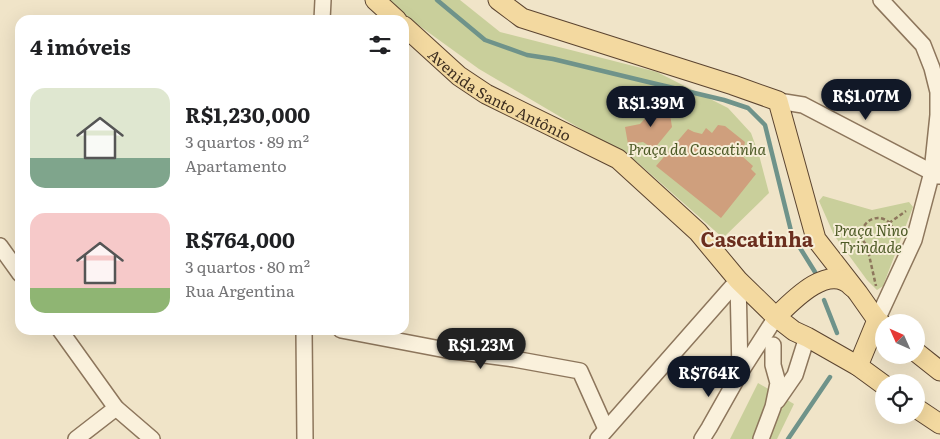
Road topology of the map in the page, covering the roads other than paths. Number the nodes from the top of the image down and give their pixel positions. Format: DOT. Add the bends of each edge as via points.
graph roads {
  1 [pos="323,0"];
  2 [pos="374,0"];
  3 [pos="498,0"];
  4 [pos="881,0"];
  5 [pos="322,15"];
  6 [pos="391,15"];
  7 [pos="409,31"];
  8 [pos="778,100"];
  9 [pos="936,174"];
  10 [pos="0,246"];
  11 [pos="15,267"];
  12 [pos="738,280"];
  13 [pos="867,292"];
  14 [pos="876,314"];
  15 [pos="884,314"];
  16 [pos="776,317"];
  17 [pos="875,333"];
  18 [pos="801,334"];
  19 [pos="64,335"];
  20 [pos="304,335"];
  21 [pos="367,335"];
  22 [pos="773,345"];
  23 [pos="925,359"];
  24 [pos="858,366"];
  25 [pos="940,370"];
  26 [pos="740,373"];
  27 [pos="875,378"];
  28 [pos="773,407"];
  29 [pos="116,408"];
  30 [pos="602,434"];
  31 [pos="76,439"];
  32 [pos="152,439"];
  33 [pos="305,439"];
  34 [pos="702,439"];
  35 [pos="761,439"];
  1 -- 5 [label="street"];
  2 -- 6 [label="main road"];
  3 -- 8 [label="main road" via="522,18"];
  4 -- 9 [label="street" via="923,44 932,68 938,92"];
  7 -- 12 [label="main road, Avenida Santo Antônio" via="459,76 486,94 618,159 698,232"];
  8 -- 9 [label="street" via="803,105"];
  8 -- 13 [label="main road" via="816,239"];
  9 -- 15 [label="street"];
  10 -- 11 [label="street"];
  12 -- 16 [label="main road, Avenida Santo Antônio"];
  12 -- 26 [label="street"];
  12 -- 30 [label="street"];
  13 -- 14 [label="main road"];
  13 -- 16 [label="main road" via="848,282 820,281 802,292"];
  16 -- 18 [label="main road, Avenida Santo Antônio"];
  16 -- 26 [label="street"];
  17 -- 24 [label="main road"];
  18 -- 22 [label="street"];
  18 -- 24 [label="main road, Avenida Santo Antônio"];
  18 -- 28 [label="street" via="795,375"];
  19 -- 29 [label="street"];
  20 -- 33 [label="street"];
  21 -- 30 [label="street" via="580,372"];
  22 -- 26 [label="street"];
  22 -- 28 [label="street" via="773,366 778,383"];
  23 -- 25 [label="main road"];
  24 -- 27 [label="main road, Avenida Santo Antônio"];
  26 -- 34 [label="street"];
  28 -- 35 [label="street"];
  29 -- 31 [label="street"];
  29 -- 32 [label="street"];
}
